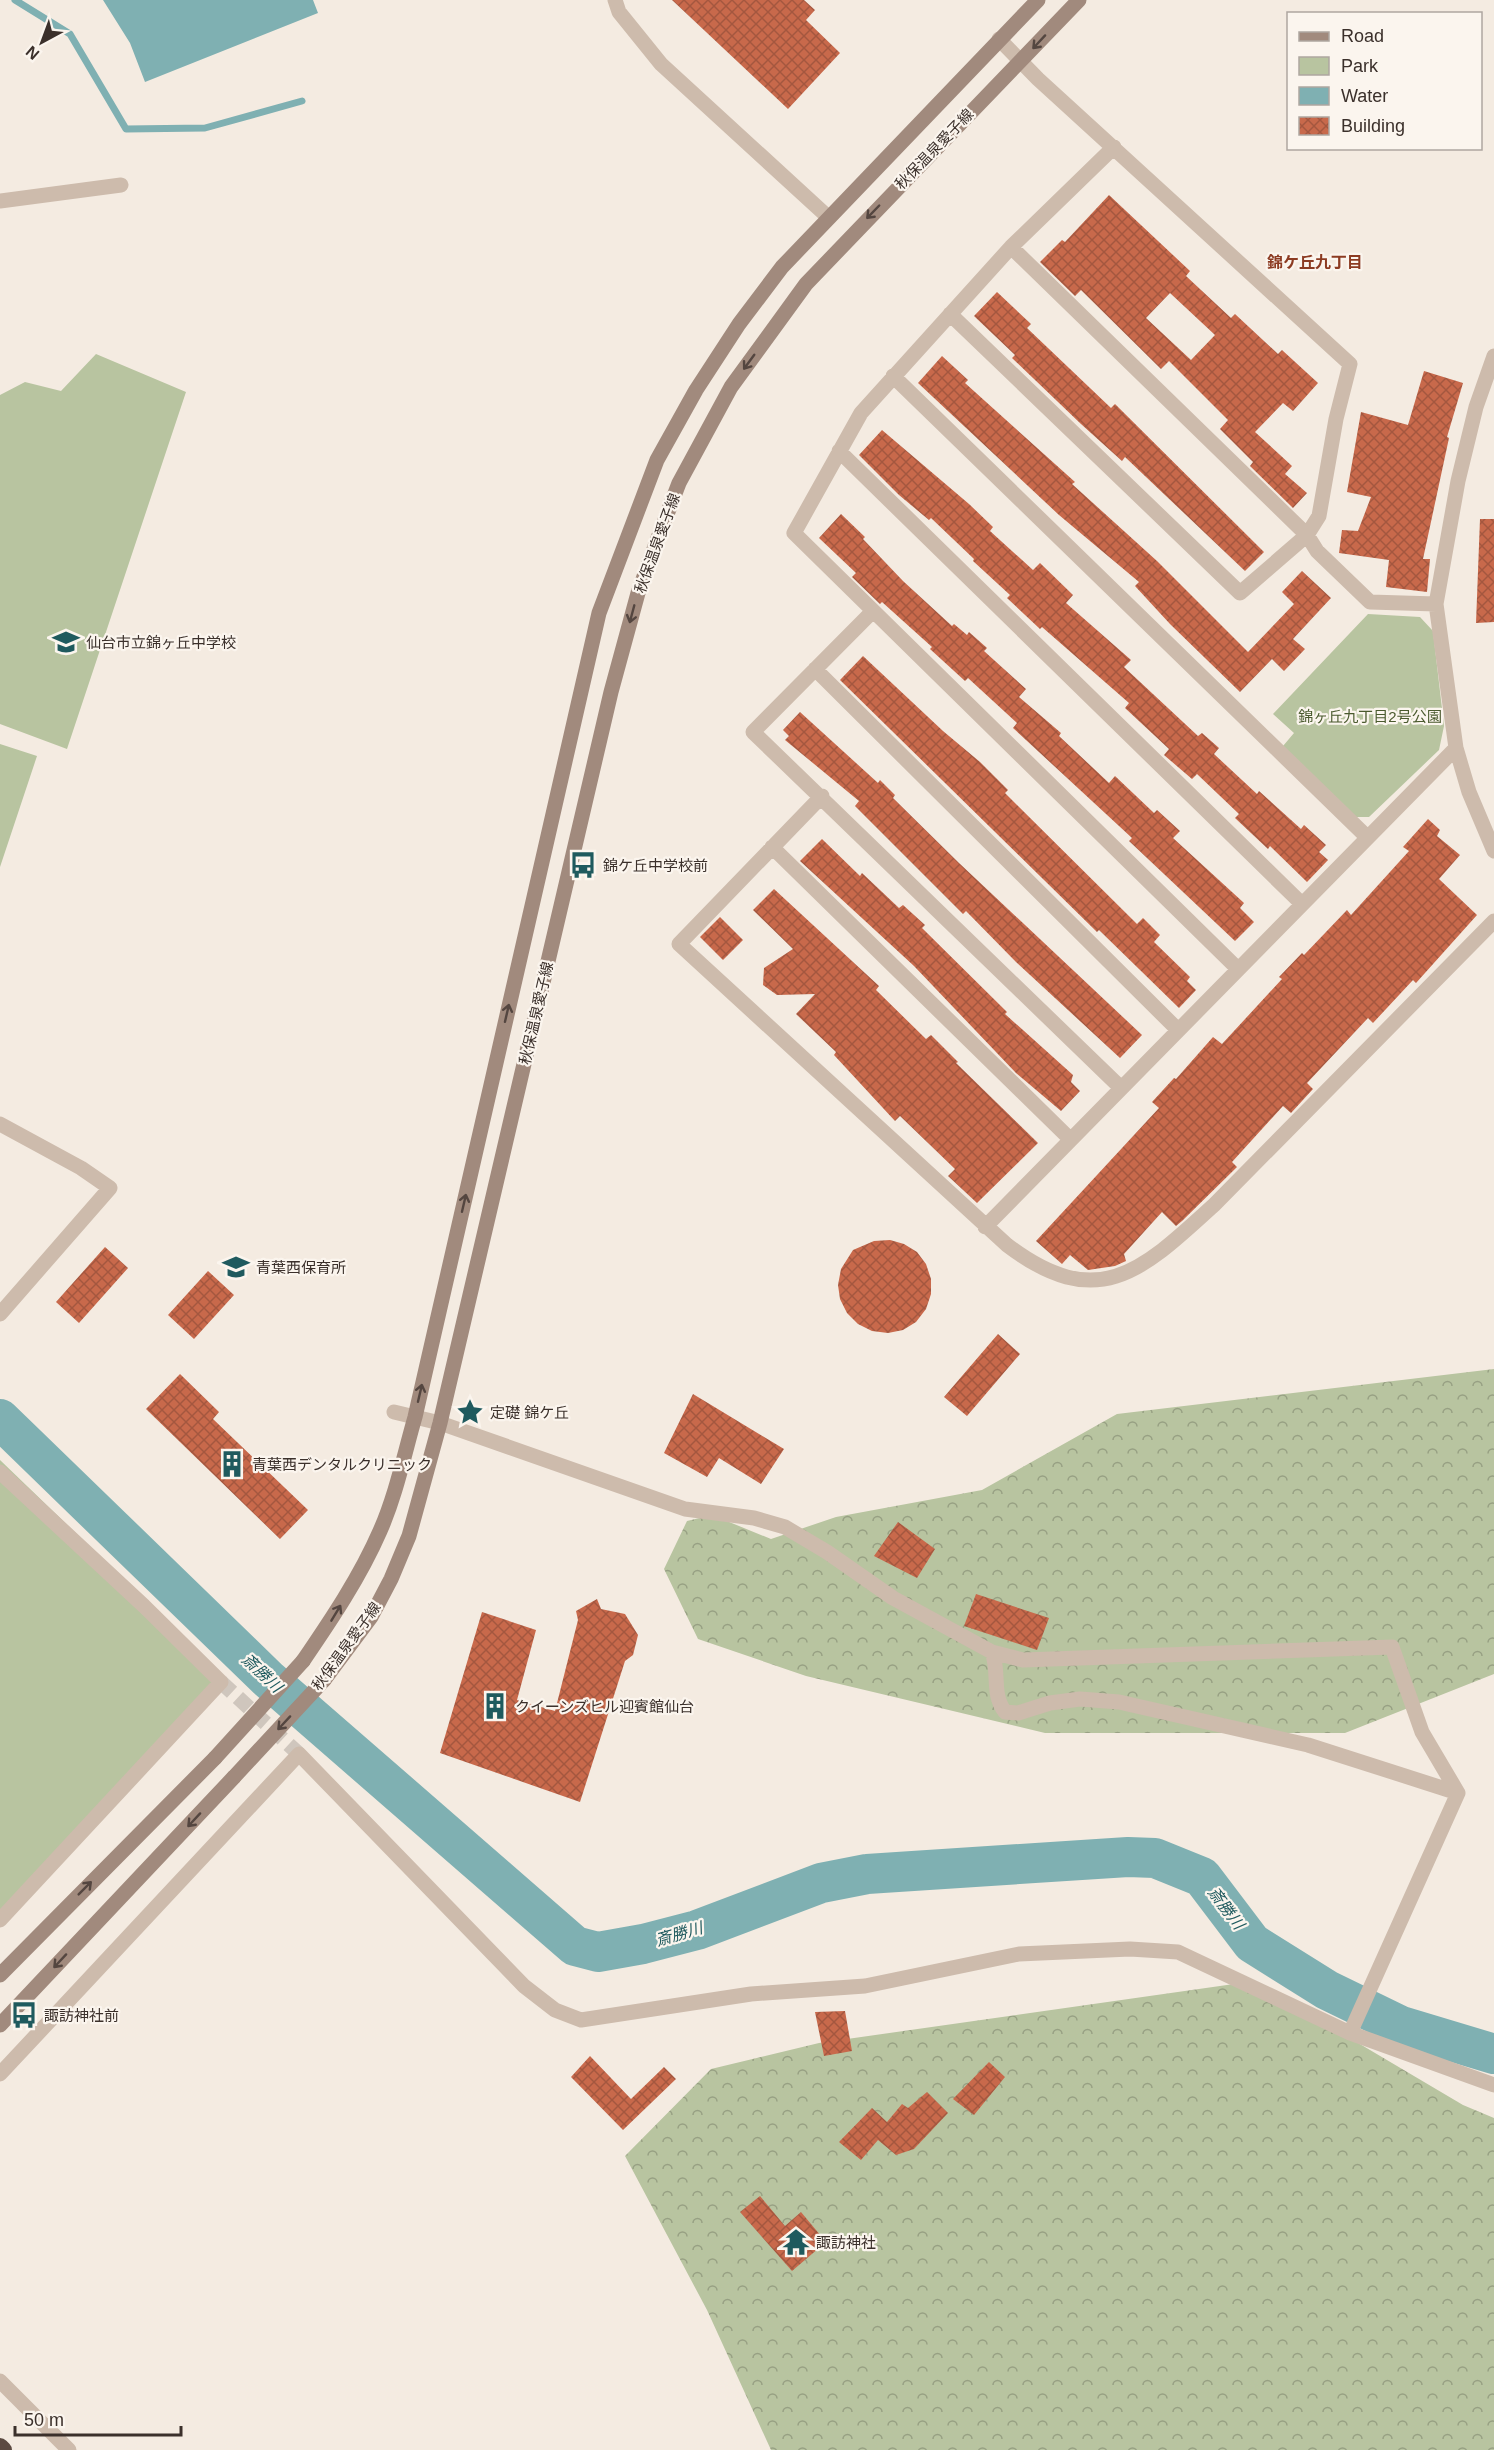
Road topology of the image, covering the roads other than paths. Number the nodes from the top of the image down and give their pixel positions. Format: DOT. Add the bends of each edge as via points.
graph roads {
  1 [pos="615,0"];
  2 [pos="1038,0"];
  3 [pos="1079,0"];
  4 [pos="999,39"];
  5 [pos="1020,62"];
  6 [pos="1114,147"];
  7 [pos="121,185"];
  8 [pos="0,201"];
  9 [pos="828,217"];
  10 [pos="1011,247"];
  11 [pos="950,314"];
  12 [pos="1494,356"];
  13 [pos="893,376"];
  14 [pos="839,451"];
  15 [pos="1307,535"];
  16 [pos="1436,604"];
  17 [pos="872,612"];
  18 [pos="815,669"];
  19 [pos="1456,747"];
  20 [pos="822,796"];
  21 [pos="1368,837"];
  22 [pos="772,848"];
  23 [pos="1494,851"];
  24 [pos="1301,903"];
  25 [pos="1494,921"];
  26 [pos="1238,969"];
  27 [pos="1178,1030"];
  28 [pos="1120,1087"];
  29 [pos="0,1124"];
  30 [pos="1070,1139"];
  31 [pos="985,1227"];
  32 [pos="0,1314"];
  33 [pos="394,1412"];
  34 [pos="415,1417"];
  35 [pos="440,1424"];
  36 [pos="0,1472"];
  37 [pos="992,1652"];
  38 [pos="1458,1793"];
  39 [pos="0,1920"];
  40 [pos="0,1975"];
  41 [pos="0,2025"];
  42 [pos="1353,2026"];
  43 [pos="0,2074"];
  44 [pos="1494,2085"];
  45 [pos="0,2381"];
  46 [pos="69,2450"];
  1 -- 9 [label="street" via="619,12 661,64"];
  2 -- 4 [label="main road, 秋保温泉愛子線"];
  3 -- 5 [label="main road, 秋保温泉愛子線, one-way"];
  4 -- 5 [label="street"];
  4 -- 9 [label="main road, 秋保温泉愛子線"];
  5 -- 6 [label="street"];
  5 -- 35 [label="main road, 秋保温泉愛子線, one-way" via="806,284 731,387 679,483 638,593 611,692"];
  6 -- 10 [label="street"];
  6 -- 15 [label="street" via="1350,364 1319,516"];
  7 -- 8 [label="street"];
  34 -- 9 [label="main road, 秋保温泉愛子線, one-way" via="599,613 657,459 696,390 782,267"];
  10 -- 11 [label="street"];
  10 -- 15 [label="street"];
  11 -- 13 [label="street"];
  11 -- 15 [label="street" via="1240,593"];
  12 -- 16 [label="street" via="1476,406 1458,481"];
  13 -- 14 [label="street" via="861,413"];
  13 -- 21 [label="street"];
  14 -- 17 [label="street" via="794,533"];
  14 -- 24 [label="street"];
  15 -- 16 [label="street" via="1317,551 1371,602"];
  16 -- 19 [label="street"];
  17 -- 18 [label="street"];
  17 -- 26 [label="street"];
  18 -- 20 [label="street" via="753,732"];
  18 -- 27 [label="street"];
  19 -- 21 [label="street"];
  19 -- 23 [label="street" via="1469,792"];
  20 -- 22 [label="street"];
  20 -- 28 [label="street"];
  21 -- 24 [label="street"];
  22 -- 30 [label="street"];
  22 -- 31 [label="street" via="679,944"];
  24 -- 26 [label="street"];
  25 -- 31 [label="street" via="1214,1205 1145,1264 1104,1281 1078,1280 1032,1264"];
  26 -- 27 [label="street"];
  27 -- 28 [label="street"];
  28 -- 30 [label="street"];
  29 -- 32 [label="street" via="110,1188"];
  30 -- 31 [label="street"];
  33 -- 34 [label="street"];
  34 -- 35 [label="street"];
  40 -- 34 [label="main road, 秋保温泉愛子線, one-way, bridge" via="214,1758 303,1661 335,1614 381,1530"];
  35 -- 37 [label="street" via="685,1509 754,1518 785,1527 892,1598"];
  35 -- 41 [label="main road, 秋保温泉愛子線, one-way, bridge" via="409,1536 371,1617 324,1680"];
  36 -- 39 [label="street" via="221,1682"];
  37 -- 38 [label="street" via="997,1664 999,1704 1005,1712 1018,1713 1080,1699 1119,1702 1308,1745"];
  37 -- 38 [label="street" via="1023,1659 1392,1647 1422,1732"];
  38 -- 42 [label="street"];
  42 -- 43 [label="street" via="1178,1952 1130,1949 1019,1954 865,1986 751,1994 581,2020 555,2010 524,1986 299,1754"];
  42 -- 44 [label="street"];
  45 -- 46 [label="street"];
}
